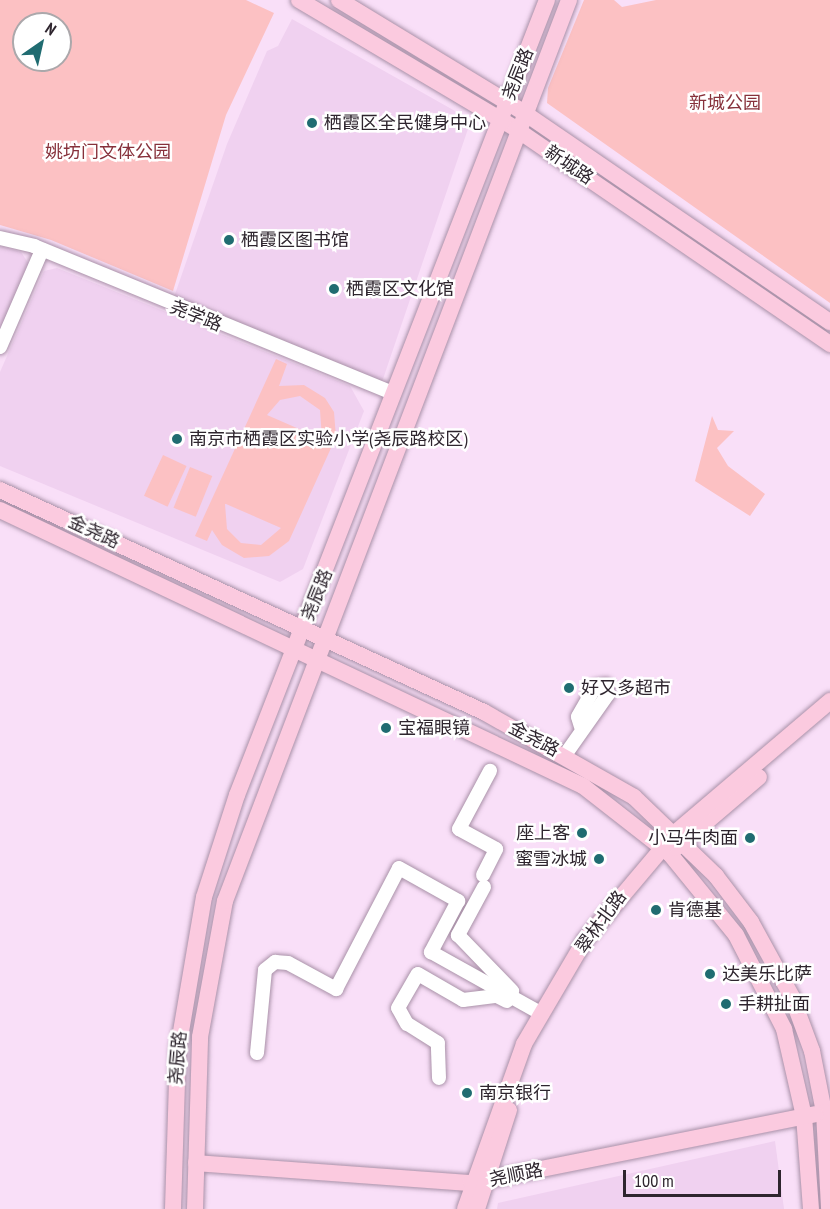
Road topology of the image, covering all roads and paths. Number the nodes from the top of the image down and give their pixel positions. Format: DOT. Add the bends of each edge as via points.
graph roads {
  1 [pos="299,0"];
  2 [pos="339,0"];
  3 [pos="547,0"];
  4 [pos="569,0"];
  5 [pos="507,102"];
  6 [pos="523,112"];
  7 [pos="500,119"];
  8 [pos="516,129"];
  9 [pos="0,238"];
  10 [pos="42,250"];
  11 [pos="830,322"];
  12 [pos="830,344"];
  13 [pos="0,347"];
  14 [pos="392,393"];
  15 [pos="0,490"];
  16 [pos="0,510"];
  17 [pos="303,628"];
  18 [pos="322,636"];
  19 [pos="297,647"];
  20 [pos="315,655"];
  21 [pos="830,701"];
  22 [pos="830,716"];
  23 [pos="581,727"];
  24 [pos="566,755"];
  25 [pos="490,771"];
  26 [pos="679,837"];
  27 [pos="666,850"];
  28 [pos="542,1014"];
  29 [pos="257,1053"];
  30 [pos="439,1078"];
  31 [pos="827,1112"];
  32 [pos="804,1116"];
  33 [pos="196,1163"];
  34 [pos="477,1182"];
  35 [pos="173,1209"];
  36 [pos="195,1209"];
  37 [pos="465,1209"];
  38 [pos="477,1209"];
  39 [pos="811,1209"];
  40 [pos="829,1209"];
  1 -- 7 [label="main road, 新城路"];
  2 -- 5 [label="main road, 新城路"];
  3 -- 5 [label="main road, 尧辰路"];
  4 -- 6 [label="main road, 尧辰路"];
  5 -- 6 [label="main road, 新城路"];
  5 -- 7 [label="main road, 尧辰路"];
  6 -- 8 [label="main road, 尧辰路"];
  6 -- 11 [label="main road, 新城路"];
  7 -- 8 [label="main road, 新城路"];
  7 -- 14 [label="main road, 尧辰路"];
  8 -- 12 [label="main road, 新城路"];
  8 -- 18 [label="main road, 尧辰路"];
  9 -- 10 [label="street, 尧学路"];
  10 -- 13 [label="street"];
  10 -- 14 [label="street, 尧学路"];
  14 -- 17 [label="main road, 尧辰路"];
  15 -- 17 [label="main road, 金尧路"];
  16 -- 19 [label="main road, 金尧路"];
  17 -- 18 [label="main road, 金尧路"];
  17 -- 19 [label="main road, 尧辰路"];
  18 -- 20 [label="main road, 尧辰路"];
  18 -- 24 [label="main road, 金尧路"];
  19 -- 20 [label="main road, 金尧路"];
  19 -- 35 [label="main road, 尧辰路" via="237,795 201,909 178,1048"];
  20 -- 27 [label="main road, 金尧路" via="583,786"];
  20 -- 33 [label="main road, 尧辰路" via="225,902 200,1036"];
  21 -- 26 [label="main road, 翠林北路"];
  22 -- 26 [label="main road, 翠林北路"];
  23 -- 24 [label="street"];
  24 -- 26 [label="main road, 金尧路" via="634,797"];
  25 -- 28 [label="street" via="459,829 496,849 458,935 461,942 489,964 503,986"];
  26 -- 27 [label="main road, 翠林北路"];
  26 -- 31 [label="main road, 金尧路" via="751,922 774,960 812,1051"];
  27 -- 28 [label="main road, 翠林北路" via="585,940"];
  27 -- 32 [label="main road, 金尧路" via="757,968 794,1058"];
  27 -- 34 [label="main road, 翠林北路" via="594,942 540,1034"];
  28 -- 29 [label="street" via="430,952 458,901 399,868 336,989 288,963 275,962 265,970"];
  28 -- 30 [label="street" via="497,996 463,1000 418,974 398,1008 406,1024 438,1043"];
  28 -- 34 [label="main road, 翠林北路"];
  31 -- 32 [label="main road, 尧顺路"];
  31 -- 40 [label="main road, 金尧路"];
  32 -- 34 [label="main road, 尧顺路"];
  32 -- 39 [label="main road, 金尧路"];
  33 -- 34 [label="main road, 尧顺路"];
  33 -- 36 [label="main road, 尧辰路"];
  34 -- 37 [label="main road, 翠林北路"];
  34 -- 38 [label="main road, 翠林北路"];
}
